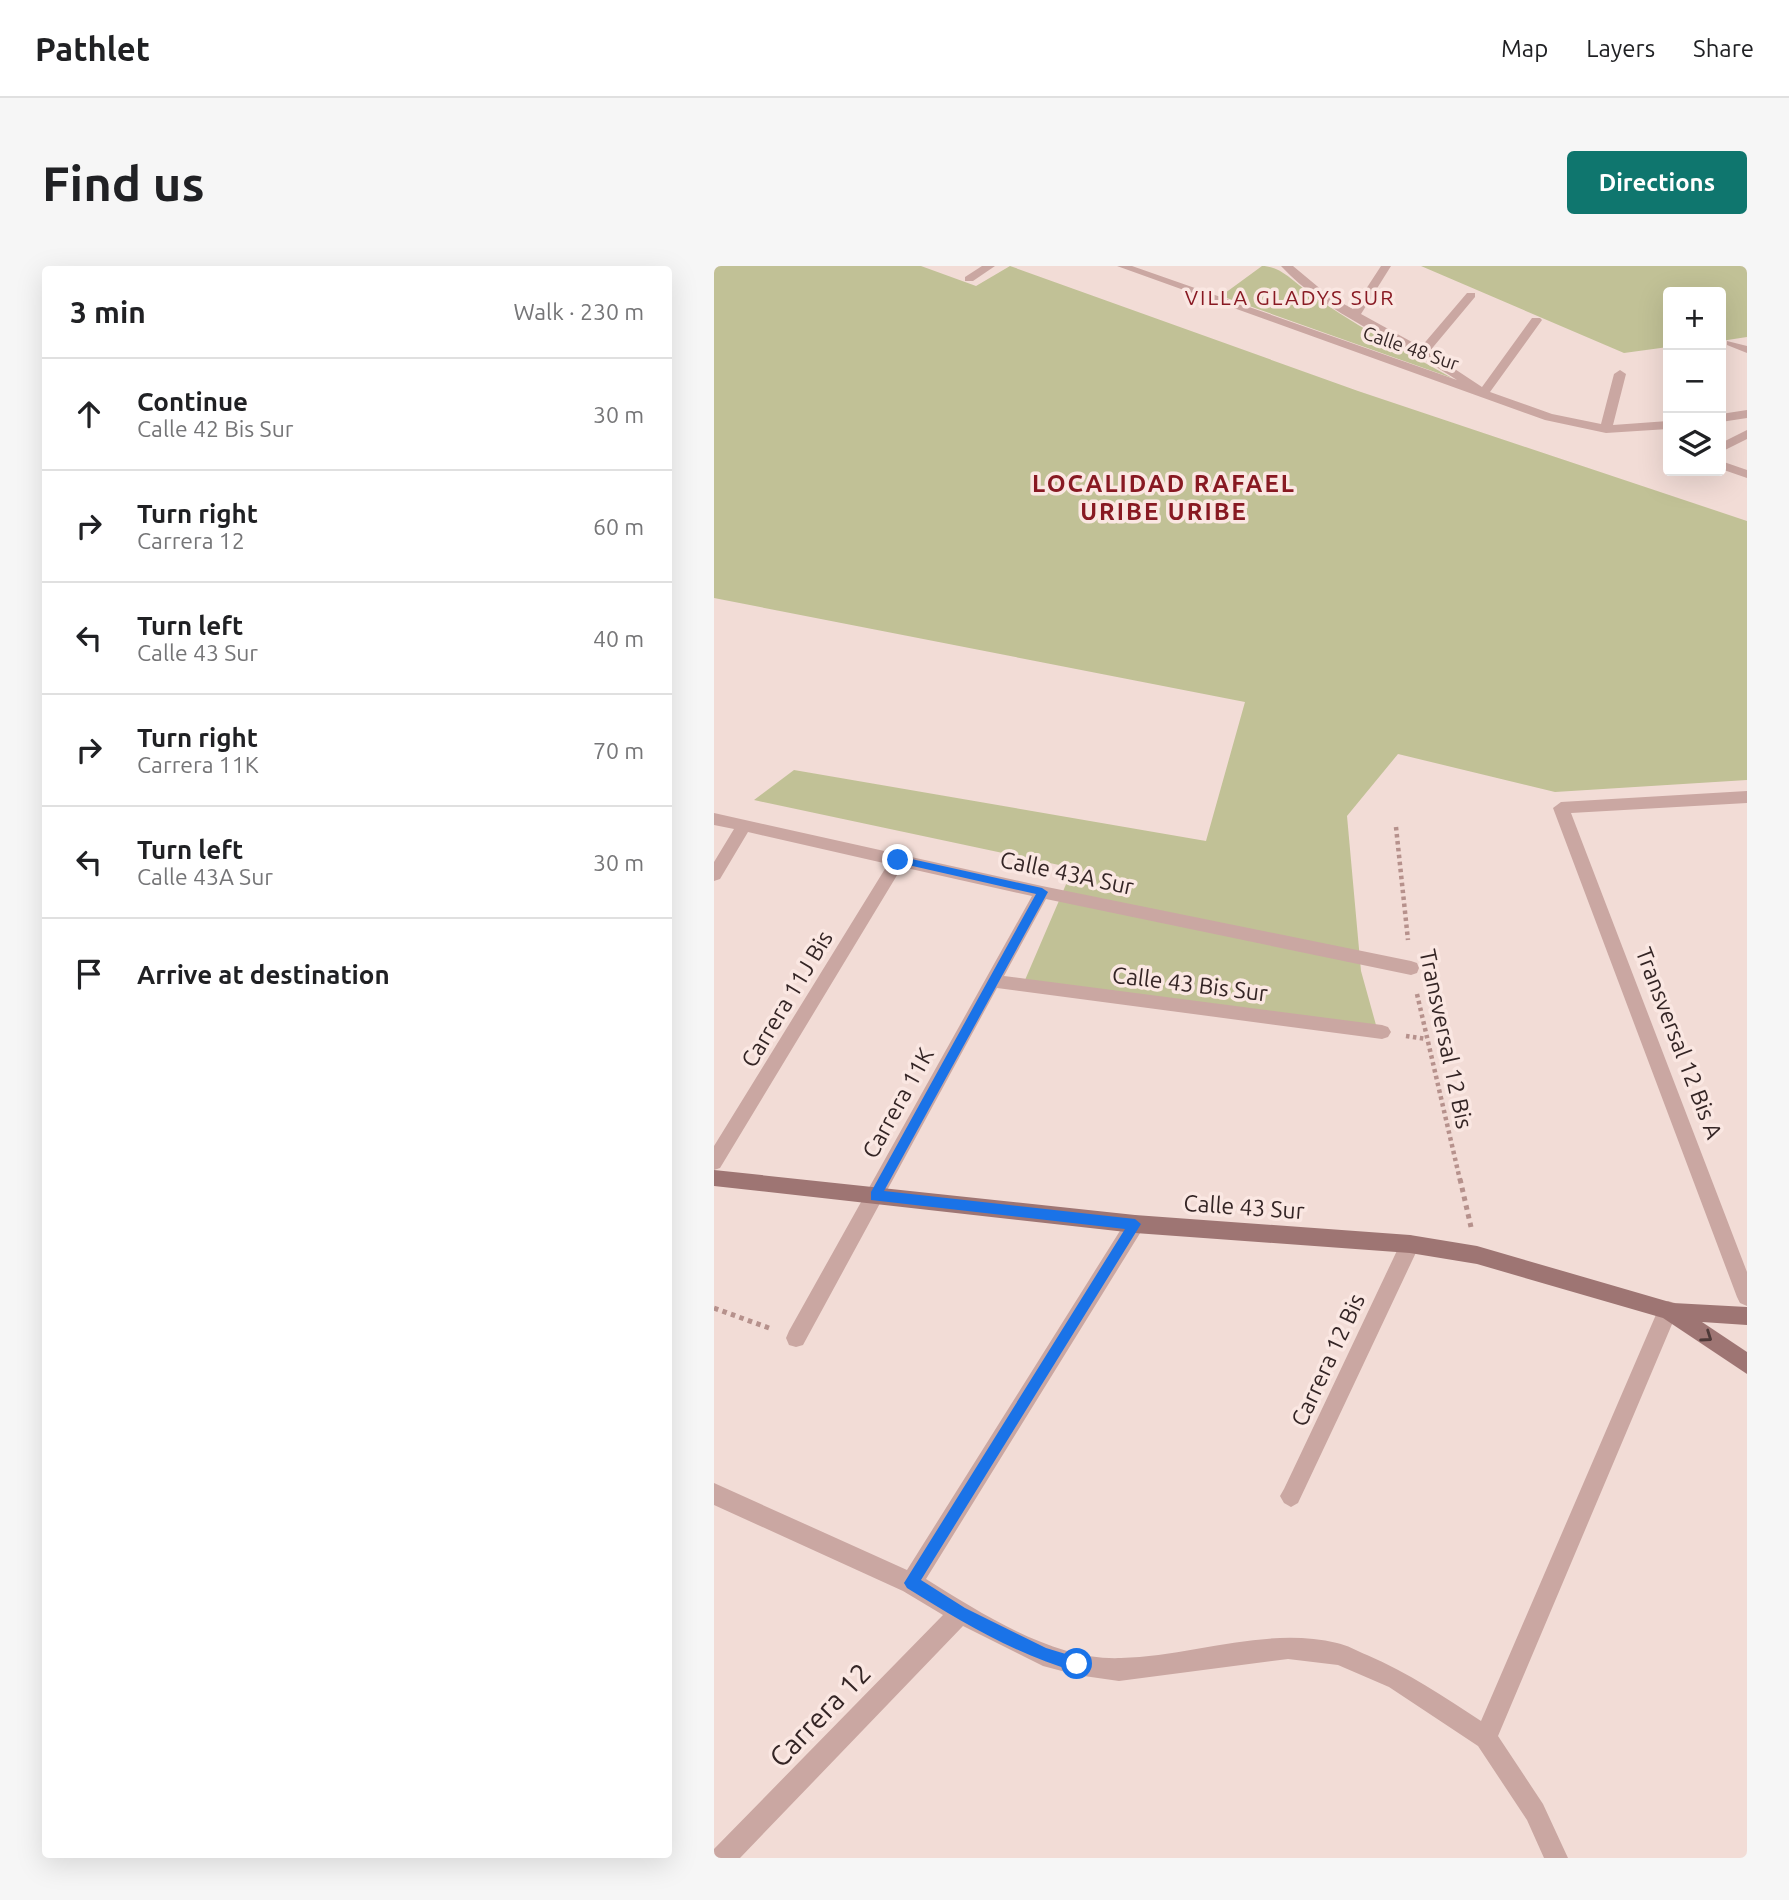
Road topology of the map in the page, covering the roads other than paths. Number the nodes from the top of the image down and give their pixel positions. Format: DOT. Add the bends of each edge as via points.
graph roads {
  1 [pos="990,266"];
  2 [pos="1122,266"];
  3 [pos="1286,266"];
  4 [pos="1386,266"];
  5 [pos="969,279"];
  6 [pos="1471,295"];
  7 [pos="1354,316"];
  8 [pos="1536,320"];
  9 [pos="1731,342"];
  10 [pos="1747,350"];
  11 [pos="1422,353"];
  12 [pos="1620,374"];
  13 [pos="1483,393"];
  14 [pos="1747,414"];
  15 [pos="1726,417"];
  16 [pos="1663,426"];
  17 [pos="1606,429"];
  18 [pos="1747,434"];
  19 [pos="1726,445"];
  20 [pos="1726,467"];
  21 [pos="1747,474"];
  22 [pos="1747,797"];
  23 [pos="714,819"];
  24 [pos="744,826"];
  25 [pos="898,860"];
  26 [pos="714,875"];
  27 [pos="1042,892"];
  28 [pos="1411,968"];
  29 [pos="993,981"];
  30 [pos="1382,1032"];
  31 [pos="714,1162"];
  32 [pos="714,1178"];
  33 [pos="875,1196"];
  34 [pos="1135,1224"];
  35 [pos="1410,1244"];
  36 [pos="1747,1297"];
  37 [pos="1668,1310"];
  38 [pos="1747,1316"];
  39 [pos="796,1338"];
  40 [pos="1747,1364"];
  41 [pos="714,1494"];
  42 [pos="1291,1496"];
  43 [pos="912,1583"];
  44 [pos="960,1613"];
  45 [pos="1486,1738"];
  46 [pos="723,1858"];
  47 [pos="1556,1858"];
  1 -- 5 [label="street"];
  2 -- 13 [label="street, Calle 48 Sur"];
  3 -- 7 [label="street"];
  4 -- 7 [label="street"];
  6 -- 11 [label="street"];
  7 -- 11 [label="street"];
  8 -- 13 [label="street"];
  9 -- 10 [label="street"];
  11 -- 13 [label="street"];
  12 -- 17 [label="street"];
  13 -- 17 [label="street, Calle 48 Sur" via="1549,416"];
  14 -- 15 [label="street"];
  16 -- 17 [label="street, Calle 48 Sur"];
  18 -- 19 [label="street"];
  20 -- 21 [label="street"];
  22 -- 36 [label="street, Transversal 12 Bis A" via="1562,808"];
  23 -- 24 [label="street, Calle 43A Sur"];
  24 -- 25 [label="street, Calle 43A Sur"];
  24 -- 26 [label="street"];
  25 -- 27 [label="street, Calle 43A Sur"];
  25 -- 31 [label="street, Carrera 11J Bis"];
  27 -- 28 [label="street, Calle 43A Sur"];
  27 -- 29 [label="street, Carrera 11K"];
  29 -- 30 [label="street, Calle 43 Bis Sur"];
  29 -- 33 [label="street, Carrera 11K"];
  32 -- 33 [label="street, Calle 43 Sur"];
  33 -- 34 [label="street, Calle 43 Sur"];
  33 -- 39 [label="street, Carrera 11K"];
  34 -- 35 [label="street, Calle 43 Sur"];
  34 -- 43 [label="street"];
  35 -- 37 [label="street, Calle 43 Sur" via="1477,1255"];
  35 -- 42 [label="street, Carrera 12 Bis"];
  37 -- 38 [label="street"];
  37 -- 40 [label="street, Calle 43 Sur, one-way"];
  37 -- 45 [label="street"];
  41 -- 43 [label="street"];
  43 -- 44 [label="street"];
  44 -- 45 [label="street" via="1044,1655 1119,1670 1288,1648 1338,1654 1397,1679"];
  44 -- 46 [label="street, Carrera 12"];
  45 -- 47 [label="street" via="1535,1812"];
}
